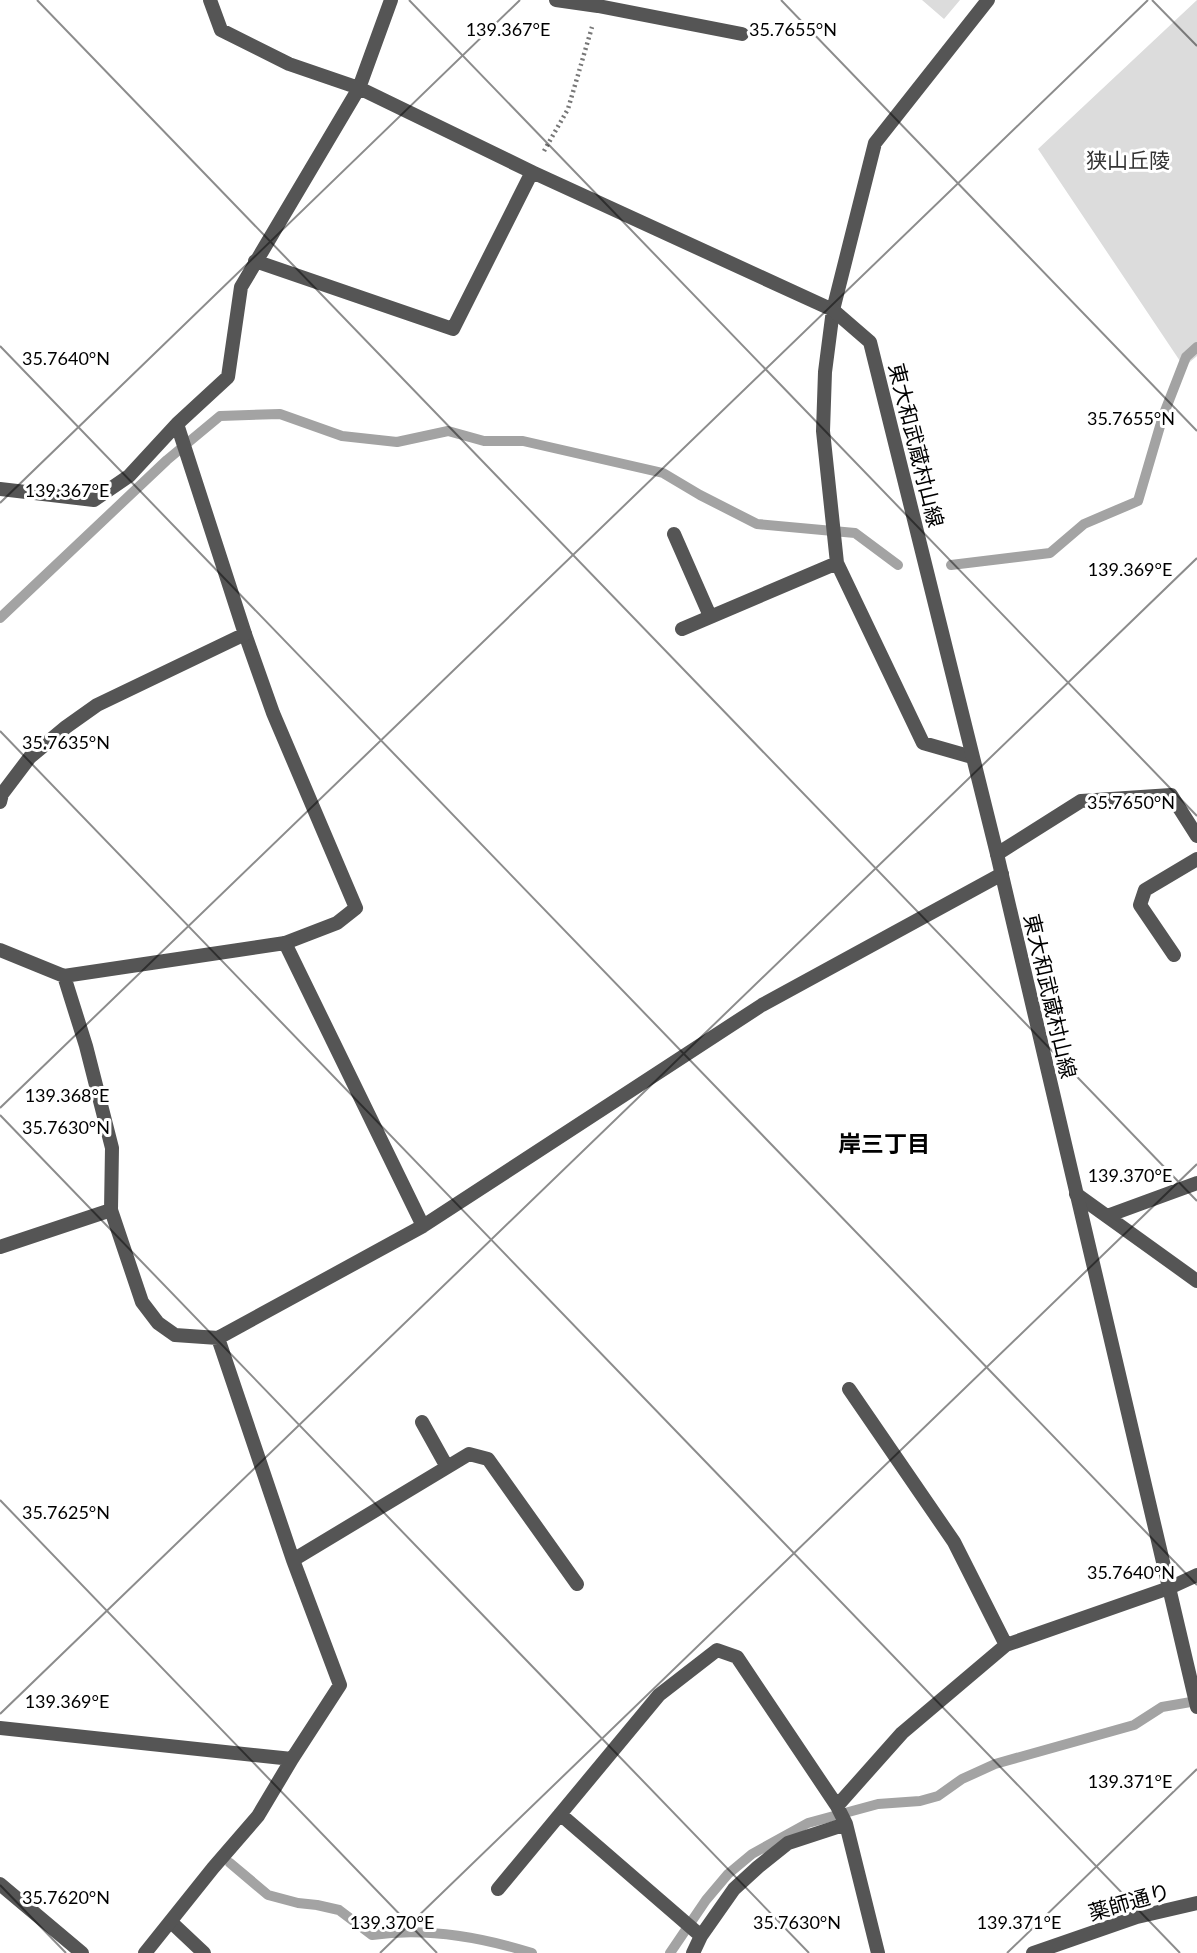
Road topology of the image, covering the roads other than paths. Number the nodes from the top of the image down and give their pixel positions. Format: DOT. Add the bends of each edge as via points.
graph roads {
  1 [pos="210,0"];
  2 [pos="391,0"];
  3 [pos="556,0"];
  4 [pos="988,0"];
  5 [pos="742,33"];
  6 [pos="359,88"];
  7 [pos="532,172"];
  8 [pos="255,261"];
  9 [pos="833,310"];
  10 [pos="179,431"];
  11 [pos="0,489"];
  12 [pos="674,534"];
  13 [pos="837,563"];
  14 [pos="710,616"];
  15 [pos="682,629"];
  16 [pos="245,634"];
  17 [pos="972,757"];
  18 [pos="0,802"];
  19 [pos="1197,836"];
  20 [pos="997,854"];
  21 [pos="1197,859"];
  22 [pos="1002,874"];
  23 [pos="285,943"];
  24 [pos="0,950"];
  25 [pos="1174,955"];
  26 [pos="64,976"];
  27 [pos="1197,1183"];
  28 [pos="1076,1194"];
  29 [pos="111,1210"];
  30 [pos="1107,1216"];
  31 [pos="423,1226"];
  32 [pos="0,1247"];
  33 [pos="1197,1282"];
  34 [pos="218,1338"];
  35 [pos="849,1389"];
  36 [pos="422,1422"];
  37 [pos="447,1467"];
  38 [pos="293,1559"];
  39 [pos="1197,1575"];
  40 [pos="577,1584"];
  41 [pos="1169,1588"];
  42 [pos="1006,1645"];
  43 [pos="1196,1702"];
  44 [pos="0,1728"];
  45 [pos="292,1759"];
  46 [pos="837,1806"];
  47 [pos="560,1814"];
  48 [pos="846,1824"];
  49 [pos="0,1884"];
  50 [pos="498,1889"];
  51 [pos="1197,1903"];
  52 [pos="171,1922"];
  53 [pos="701,1936"];
  54 [pos="82,1953"];
  55 [pos="145,1953"];
  56 [pos="204,1953"];
  57 [pos="693,1953"];
  58 [pos="878,1953"];
  59 [pos="1032,1953"];
  1 -- 6 [label="street, 東大和武蔵村山線" via="221,30 289,64"];
  2 -- 6 [label="street"];
  3 -- 5 [label="street"];
  4 -- 9 [label="street" via="875,143"];
  6 -- 7 [label="street, 東大和武蔵村山線"];
  6 -- 8 [label="street"];
  7 -- 8 [label="street" via="453,329"];
  7 -- 9 [label="street, 東大和武蔵村山線"];
  8 -- 10 [label="street" via="241,287 228,377"];
  9 -- 13 [label="street" via="823,431"];
  9 -- 17 [label="street, 東大和武蔵村山線" via="870,342"];
  10 -- 11 [label="street" via="94,500"];
  10 -- 16 [label="street"];
  12 -- 14 [label="street"];
  13 -- 14 [label="street"];
  13 -- 17 [label="street" via="923,743"];
  14 -- 15 [label="street"];
  16 -- 18 [label="street" via="97,705 30,757"];
  16 -- 23 [label="street" via="273,713 356,908 337,923"];
  17 -- 20 [label="street, 東大和武蔵村山線"];
  19 -- 20 [label="street" via="1171,795 1081,801"];
  20 -- 22 [label="street, 東大和武蔵村山線"];
  21 -- 25 [label="street" via="1145,890 1140,905"];
  22 -- 28 [label="street, 東大和武蔵村山線"];
  22 -- 31 [label="street" via="762,1005"];
  23 -- 26 [label="street"];
  23 -- 31 [label="street"];
  24 -- 26 [label="street"];
  26 -- 29 [label="street" via="112,1148"];
  27 -- 30 [label="street"];
  28 -- 30 [label="street"];
  28 -- 41 [label="street, 東大和武蔵村山線"];
  29 -- 32 [label="street"];
  29 -- 34 [label="street" via="142,1303 175,1335"];
  30 -- 33 [label="street"];
  31 -- 34 [label="street"];
  34 -- 38 [label="street"];
  35 -- 42 [label="street" via="954,1542"];
  36 -- 37 [label="street"];
  37 -- 38 [label="street"];
  37 -- 40 [label="street" via="469,1454 488,1459"];
  38 -- 45 [label="street" via="340,1685"];
  39 -- 41 [label="street"];
  41 -- 42 [label="street"];
  41 -- 43 [label="street, 東大和武蔵村山線"];
  42 -- 46 [label="street" via="902,1733"];
  44 -- 45 [label="street"];
  45 -- 52 [label="street" via="258,1816"];
  46 -- 47 [label="street" via="737,1657 717,1650 659,1695"];
  46 -- 48 [label="street"];
  47 -- 50 [label="street"];
  47 -- 53 [label="street"];
  48 -- 53 [label="street" via="788,1843 734,1889"];
  48 -- 58 [label="street"];
  49 -- 54 [label="street"];
  51 -- 59 [label="street, 薬師通り" via="1137,1917"];
  52 -- 55 [label="street"];
  52 -- 56 [label="street"];
  53 -- 57 [label="street"];
}
